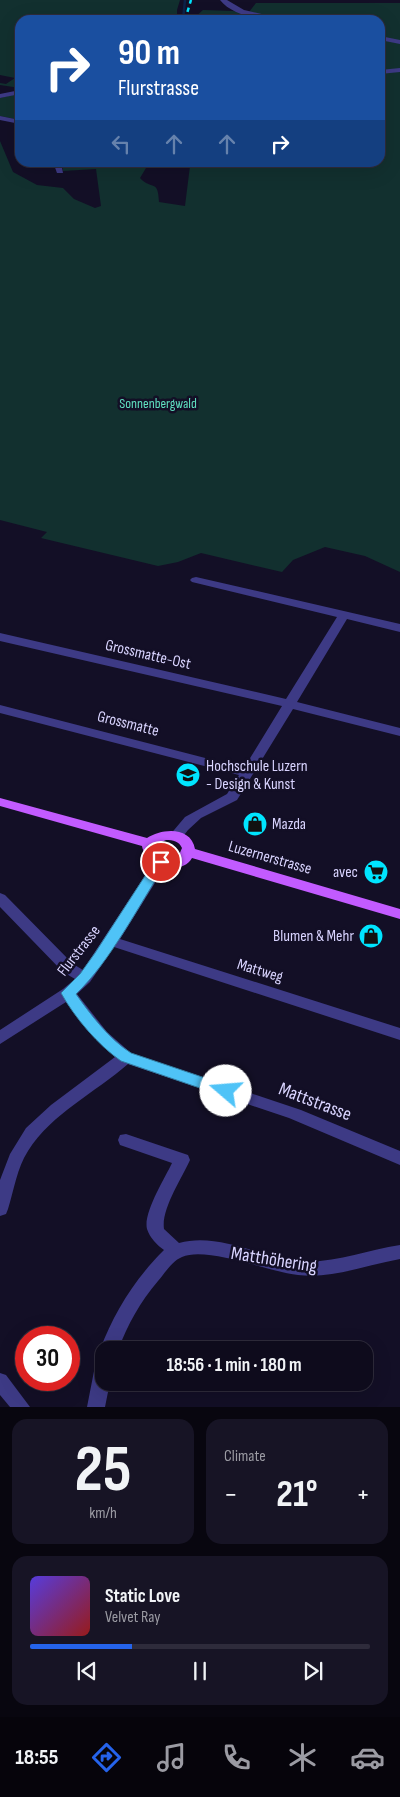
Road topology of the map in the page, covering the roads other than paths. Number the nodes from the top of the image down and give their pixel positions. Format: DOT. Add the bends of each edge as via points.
graph roads {
  1 [pos="223,0"];
  2 [pos="259,15"];
  3 [pos="385,39"];
  4 [pos="400,42"];
  5 [pos="400,70"];
  6 [pos="385,72"];
  7 [pos="15,93"];
  8 [pos="0,96"];
  9 [pos="0,118"];
  10 [pos="15,121"];
  11 [pos="59,167"];
  12 [pos="60,171"];
  13 [pos="196,580"];
  14 [pos="344,615"];
  15 [pos="400,628"];
  16 [pos="0,637"];
  17 [pos="290,704"];
  18 [pos="0,709"];
  19 [pos="400,732"];
  20 [pos="248,773"];
  21 [pos="0,802"];
  22 [pos="176,836"];
  23 [pos="150,844"];
  24 [pos="189,852"];
  25 [pos="161,862"];
  26 [pos="0,898"];
  27 [pos="400,914"];
  28 [pos="110,941"];
  29 [pos="84,978"];
  30 [pos="68,993"];
  31 [pos="400,1034"];
  32 [pos="0,1038"];
  33 [pos="126,1057"];
  34 [pos="126,1140"];
  35 [pos="400,1158"];
  36 [pos="0,1208"];
  37 [pos="176,1250"];
  38 [pos="400,1252"];
  39 [pos="112,1341"];
  40 [pos="0,1381"];
  41 [pos="99,1391"];
  42 [pos="21,1407"];
  43 [pos="96,1407"];
  1 -- 2 [label="street" via="243,12"];
  3 -- 4 [label="street"];
  5 -- 6 [label="street"];
  7 -- 8 [label="street"];
  9 -- 10 [label="street"];
  11 -- 12 [label="street"];
  13 -- 14 [label="street"];
  14 -- 15 [label="street"];
  14 -- 17 [label="street"];
  16 -- 17 [label="street, Grossmatte-Ost"];
  17 -- 19 [label="street"];
  17 -- 20 [label="street"];
  18 -- 20 [label="street, Grossmatte"];
  20 -- 22 [label="street" via="232,797 197,813"];
  21 -- 23 [label="main road"];
  22 -- 23 [label="main road" via="158,837"];
  22 -- 24 [label="main road" via="188,844"];
  23 -- 25 [label="main road" via="151,856"];
  24 -- 25 [label="main road" via="181,860"];
  24 -- 27 [label="main road, Luzernerstrasse"];
  25 -- 28 [label="street, Flurstrasse"];
  26 -- 29 [label="street" via="68,968"];
  28 -- 29 [label="street, Flurstrasse"];
  28 -- 31 [label="street, Mattweg"];
  29 -- 30 [label="street, Flurstrasse"];
  30 -- 32 [label="street, Flurstrasse"];
  30 -- 33 [label="street, Mattstrasse" via="115,1050"];
  33 -- 35 [label="street, Mattstrasse" via="295,1114"];
  33 -- 36 [label="street" via="54,1111 36,1129 22,1147 11,1171"];
  34 -- 37 [label="street" via="182,1160 157,1215 155,1227"];
  37 -- 38 [label="street, Matthöhering" via="213,1250 299,1268 324,1269"];
  37 -- 39 [label="street" via="130,1303"];
  40 -- 42 [label="street"];
  41 -- 43 [label="street"];
}
